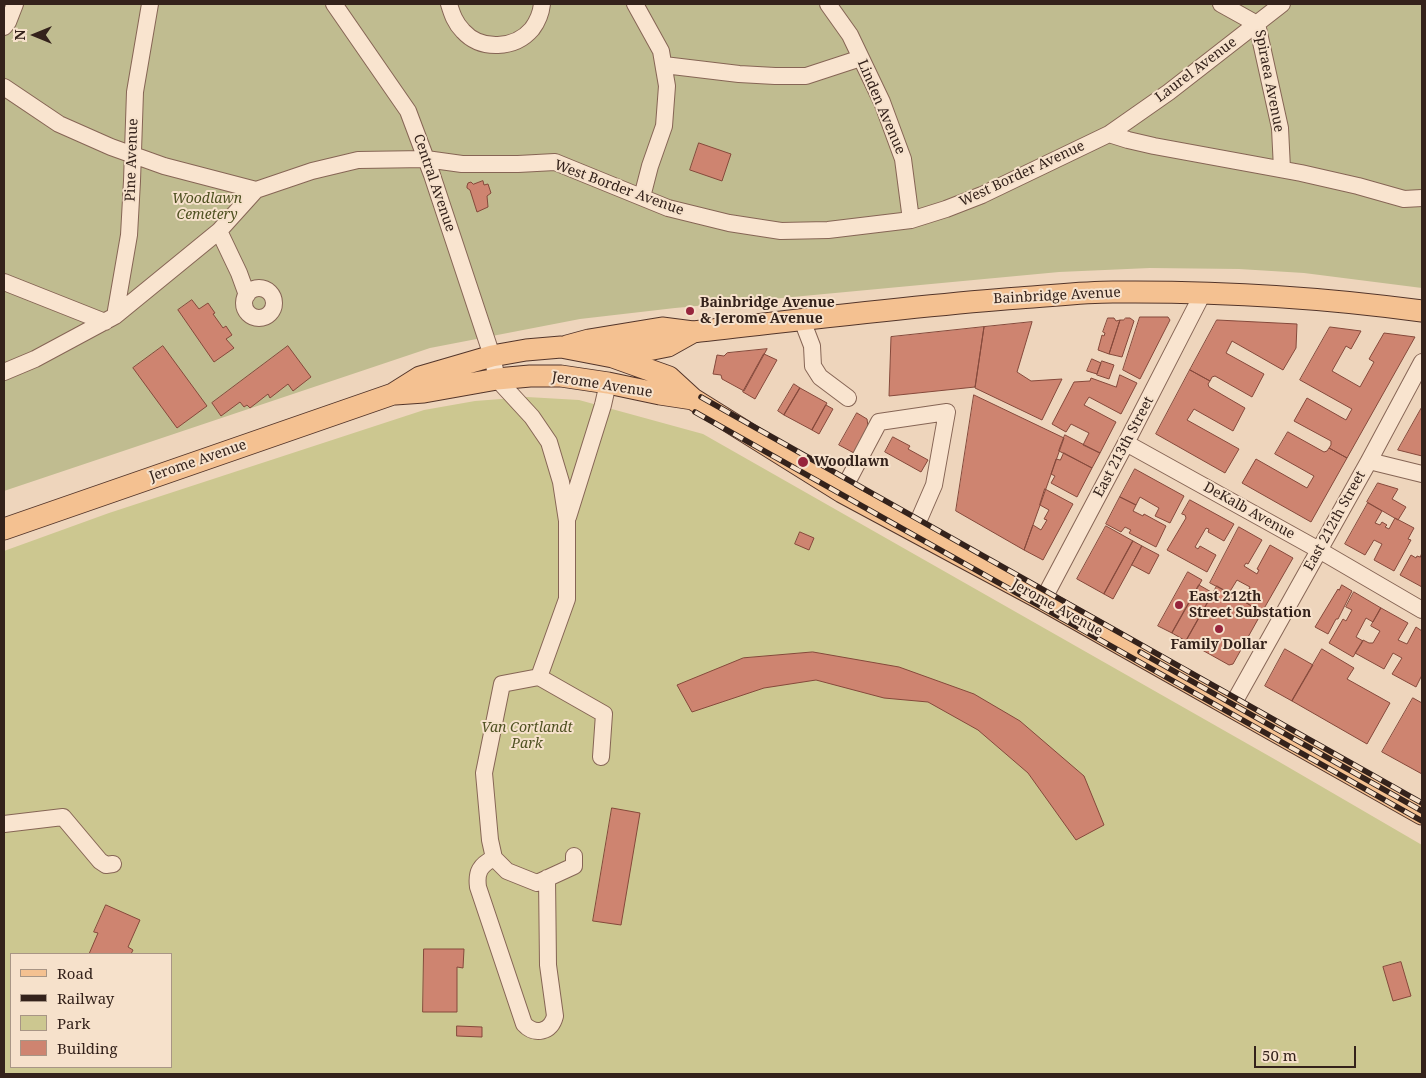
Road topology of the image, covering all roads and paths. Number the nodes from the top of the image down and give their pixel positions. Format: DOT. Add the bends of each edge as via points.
graph roads {
  1 [pos="15,4"];
  2 [pos="150,4"];
  3 [pos="334,4"];
  4 [pos="449,4"];
  5 [pos="542,4"];
  6 [pos="635,4"];
  7 [pos="828,4"];
  8 [pos="1221,4"];
  9 [pos="1282,4"];
  10 [pos="1257,24"];
  11 [pos="4,27"];
  12 [pos="861,58"];
  13 [pos="664,65"];
  14 [pos="4,87"];
  15 [pos="1109,134"];
  16 [pos="133,154"];
  17 [pos="426,159"];
  18 [pos="1282,169"];
  19 [pos="256,190"];
  20 [pos="642,197"];
  21 [pos="1422,198"];
  22 [pos="911,220"];
  23 [pos="219,231"];
  24 [pos="4,282"];
  25 [pos="1203,293"];
  26 [pos="247,295"];
  27 [pos="1422,311"];
  28 [pos="110,319"];
  29 [pos="802,320"];
  30 [pos="692,332"];
  31 [pos="561,347"];
  32 [pos="492,356"];
  33 [pos="613,357"];
  34 [pos="1422,362"];
  35 [pos="4,372"];
  36 [pos="497,379"];
  37 [pos="608,383"];
  38 [pos="393,394"];
  39 [pos="693,398"];
  40 [pos="848,398"];
  41 [pos="1126,443"];
  42 [pos="1369,461"];
  43 [pos="1422,474"];
  44 [pos="842,492"];
  45 [pos="566,521"];
  46 [pos="4,529"];
  47 [pos="914,531"];
  48 [pos="1319,550"];
  49 [pos="1043,600"];
  50 [pos="1422,610"];
  51 [pos="539,678"];
  52 [pos="1232,706"];
  53 [pos="601,758"];
  54 [pos="1422,814"];
  55 [pos="4,824"];
  56 [pos="574,856"];
  57 [pos="494,858"];
  58 [pos="113,864"];
  59 [pos="547,878"];
  1 -- 11 [label="street"];
  2 -- 16 [label="street, Pine Avenue" via="135,92"];
  3 -- 17 [label="street, Central Avenue" via="408,112"];
  4 -- 5 [label="street" via="454,19 464,32 477,41 504,45 519,39 532,28"];
  6 -- 13 [label="street" via="661,51"];
  7 -- 12 [label="street, Linden Avenue"];
  8 -- 10 [label="street"];
  9 -- 10 [label="street, Laurel Avenue"];
  10 -- 15 [label="street, Laurel Avenue"];
  10 -- 18 [label="street, Spiraea Avenue" via="1280,128"];
  12 -- 13 [label="street" via="806,76 739,74"];
  12 -- 22 [label="street, Linden Avenue" via="903,159"];
  13 -- 20 [label="street" via="667,86 664,126"];
  14 -- 16 [label="street" via="59,124"];
  15 -- 18 [label="street" via="1154,146"];
  15 -- 22 [label="street, West Border Avenue" via="982,195"];
  16 -- 19 [label="street" via="164,166"];
  16 -- 28 [label="street, Pine Avenue" via="129,235"];
  17 -- 19 [label="street, West Border Avenue" via="358,160"];
  17 -- 20 [label="street, West Border Avenue" via="462,164 555,162"];
  17 -- 32 [label="street, Central Avenue"];
  18 -- 21 [label="street" via="1404,199"];
  19 -- 23 [label="street, West Border Avenue"];
  20 -- 22 [label="street, West Border Avenue" via="668,208 780,231 828,230"];
  23 -- 26 [label="street"];
  23 -- 28 [label="street, West Border Avenue"];
  24 -- 28 [label="street"];
  25 -- 27 [label="main road, Bainbridge Avenue" via="1325,300"];
  25 -- 29 [label="main road, Bainbridge Avenue" via="1102,293 953,303"];
  25 -- 41 [label="street, East 213th Street"];
  28 -- 35 [label="street, West Border Avenue" via="36,359"];
  29 -- 30 [label="main road, Bainbridge Avenue"];
  29 -- 40 [label="street" via="812,346 813,366 820,377"];
  30 -- 31 [label="main road, Bainbridge Avenue" via="662,328"];
  30 -- 33 [label="main road, Bainbridge Avenue" via="668,346"];
  31 -- 32 [label="main road, Jerome Avenue"];
  31 -- 33 [label="main road, Jerome Avenue"];
  32 -- 36 [label="street, Central Avenue"];
  32 -- 38 [label="main road, Jerome Avenue" via="420,377"];
  33 -- 37 [label="main road"];
  33 -- 39 [label="main road, Jerome Avenue" via="669,377"];
  34 -- 42 [label="street, East 212th Street"];
  36 -- 37 [label="main road, Jerome Avenue" via="561,376"];
  36 -- 38 [label="main road, Jerome Avenue"];
  36 -- 45 [label="street" via="532,417 549,442 561,482"];
  37 -- 39 [label="main road, Jerome Avenue"];
  37 -- 45 [label="street"];
  38 -- 46 [label="main road, Jerome Avenue"];
  39 -- 44 [label="main road, Jerome Avenue"];
  41 -- 48 [label="street, DeKalb Avenue"];
  41 -- 49 [label="street, East 213th Street"];
  42 -- 43 [label="street"];
  42 -- 48 [label="street, East 212th Street"];
  44 -- 47 [label="main road, Jerome Avenue"];
  44 -- 47 [label="street" via="879,422 947,412 934,486"];
  45 -- 51 [label="street" via="567,599"];
  47 -- 49 [label="main road, Jerome Avenue"];
  48 -- 50 [label="street, DeKalb Avenue"];
  48 -- 52 [label="street, East 212th Street"];
  49 -- 52 [label="main road, Jerome Avenue"];
  51 -- 53 [label="street" via="604,714"];
  51 -- 57 [label="street" via="502,684 484,773"];
  52 -- 54 [label="main road, Jerome Avenue"];
  55 -- 58 [label="street" via="63,817 100,861 106,865"];
  56 -- 59 [label="street" via="574,866"];
  57 -- 59 [label="street" via="507,872 537,883"];
  57 -- 59 [label="street" via="487,861 478,874 478,888 524,1024 537,1031 549,1027 555,1016 548,956"];
}
